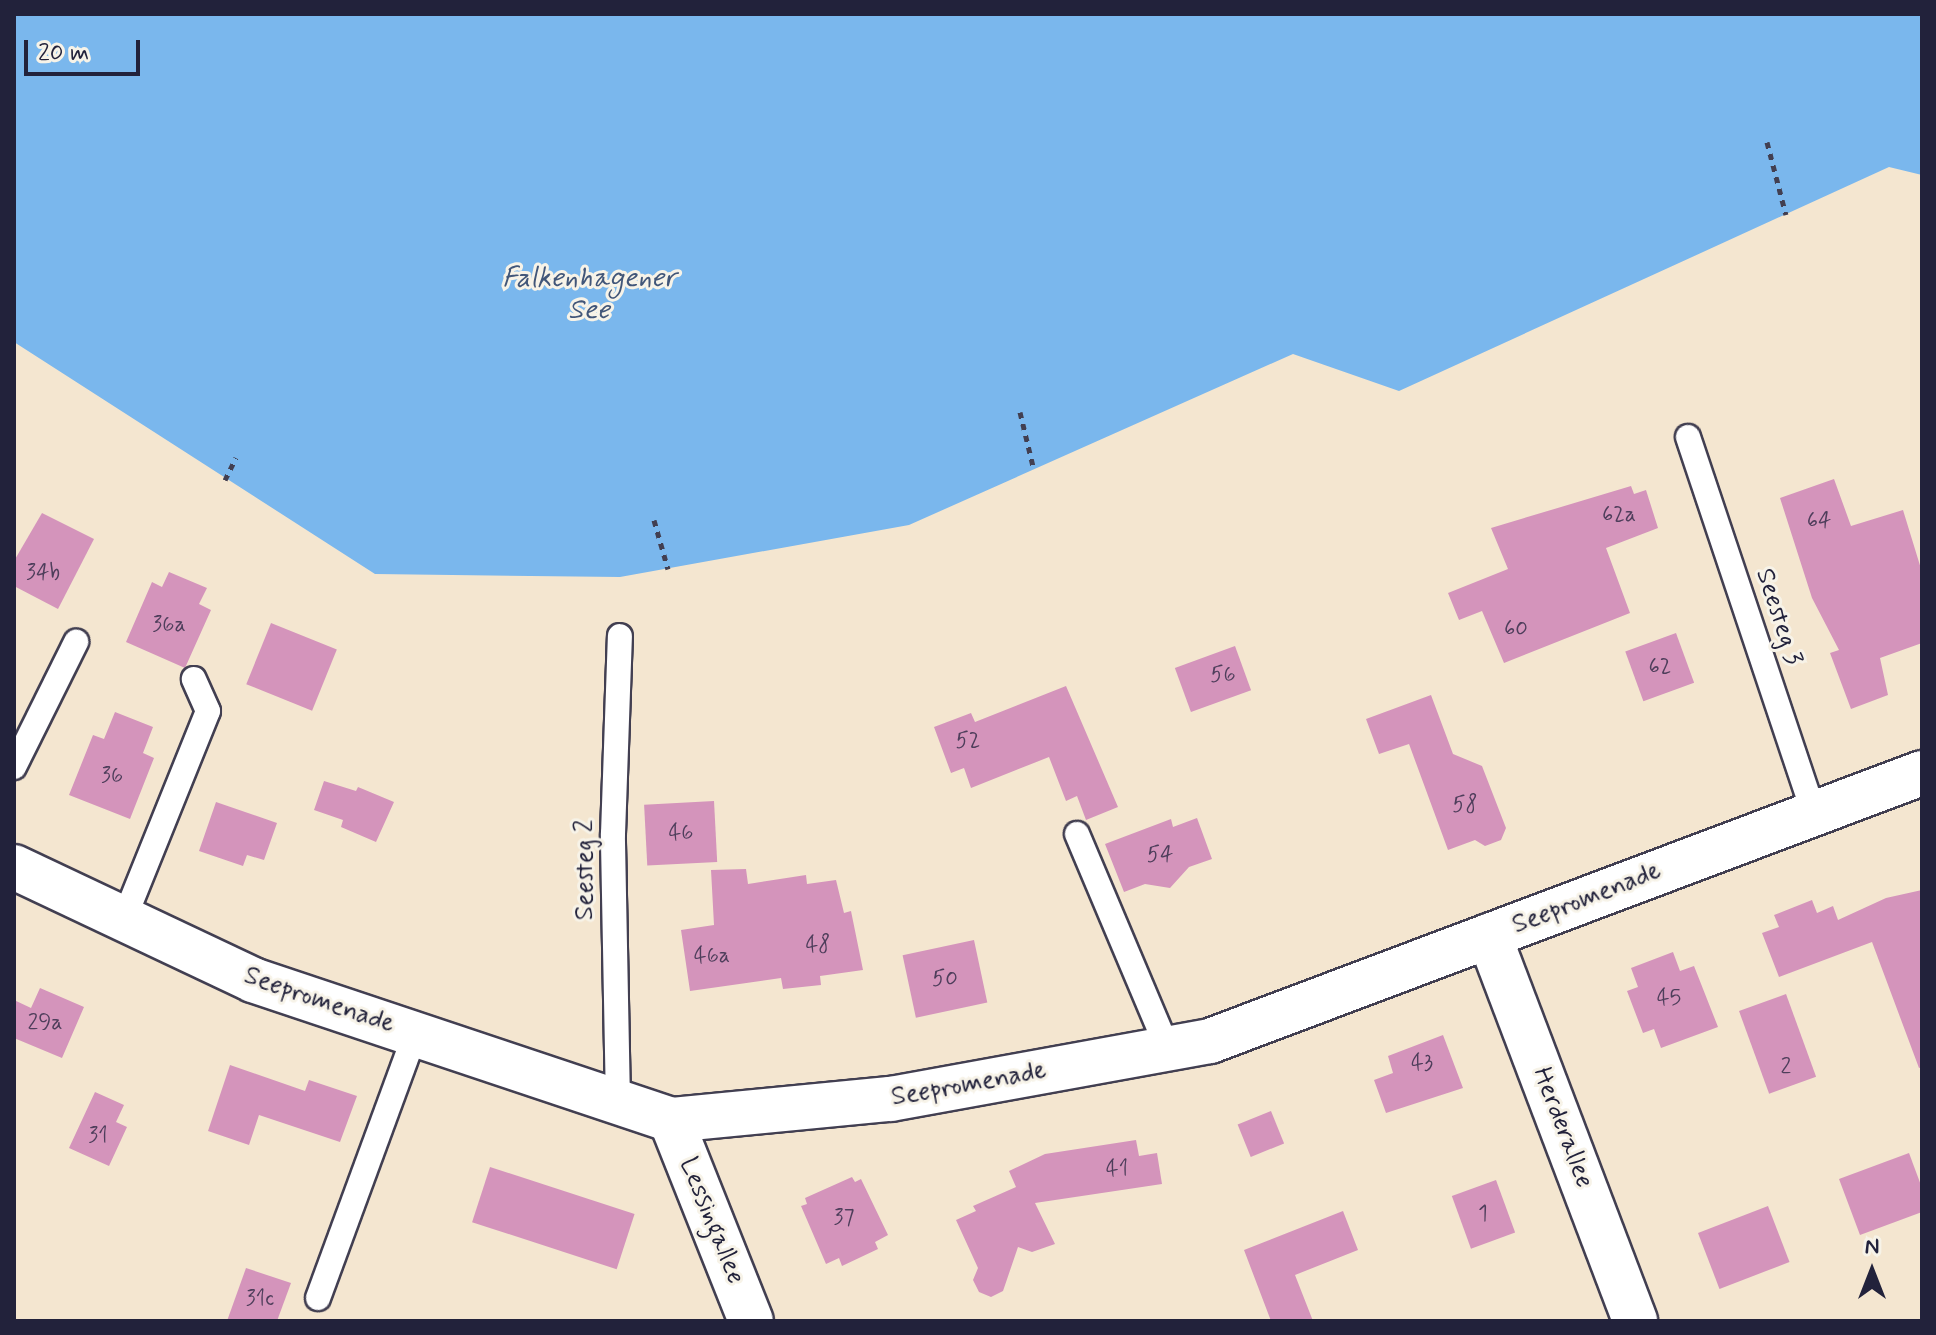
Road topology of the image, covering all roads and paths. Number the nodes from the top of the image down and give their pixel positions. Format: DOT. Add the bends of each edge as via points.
graph roads {
  1 [pos="1767,142"];
  2 [pos="1786,215"];
  3 [pos="1020,412"];
  4 [pos="1688,437"];
  5 [pos="236,457"];
  6 [pos="1033,466"];
  7 [pos="225,480"];
  8 [pos="654,520"];
  9 [pos="668,569"];
  10 [pos="620,636"];
  11 [pos="76,642"];
  12 [pos="194,679"];
  13 [pos="14,767"];
  14 [pos="1922,773"];
  15 [pos="1814,814"];
  16 [pos="1077,834"];
  17 [pos="14,867"];
  18 [pos="124,919"];
  19 [pos="1489,936"];
  20 [pos="415,1035"];
  21 [pos="1168,1049"];
  22 [pos="618,1103"];
  23 [pos="671,1120"];
  24 [pos="318,1298"];
  25 [pos="751,1321"];
  26 [pos="1635,1321"];
  1 -- 2 [label="path"];
  3 -- 6 [label="path"];
  4 -- 15 [label="lane, Seesteg 3"];
  5 -- 7 [label="path"];
  8 -- 9 [label="path"];
  10 -- 22 [label="lane, Seesteg 2" via="613,834"];
  11 -- 13 [label="lane"];
  12 -- 18 [label="lane" via="208,711"];
  14 -- 15 [label="street, Seepromenade"];
  15 -- 19 [label="street, Seepromenade"];
  16 -- 21 [label="lane"];
  17 -- 18 [label="street, Seepromenade"];
  18 -- 20 [label="street, Seepromenade" via="253,980"];
  19 -- 21 [label="street, Seepromenade" via="1210,1041"];
  19 -- 26 [label="street, Herderallee"];
  20 -- 22 [label="street, Seepromenade"];
  20 -- 24 [label="lane"];
  21 -- 23 [label="street, Seepromenade" via="891,1099"];
  22 -- 23 [label="street, Seepromenade"];
  23 -- 25 [label="street, Lessingallee"];
}
